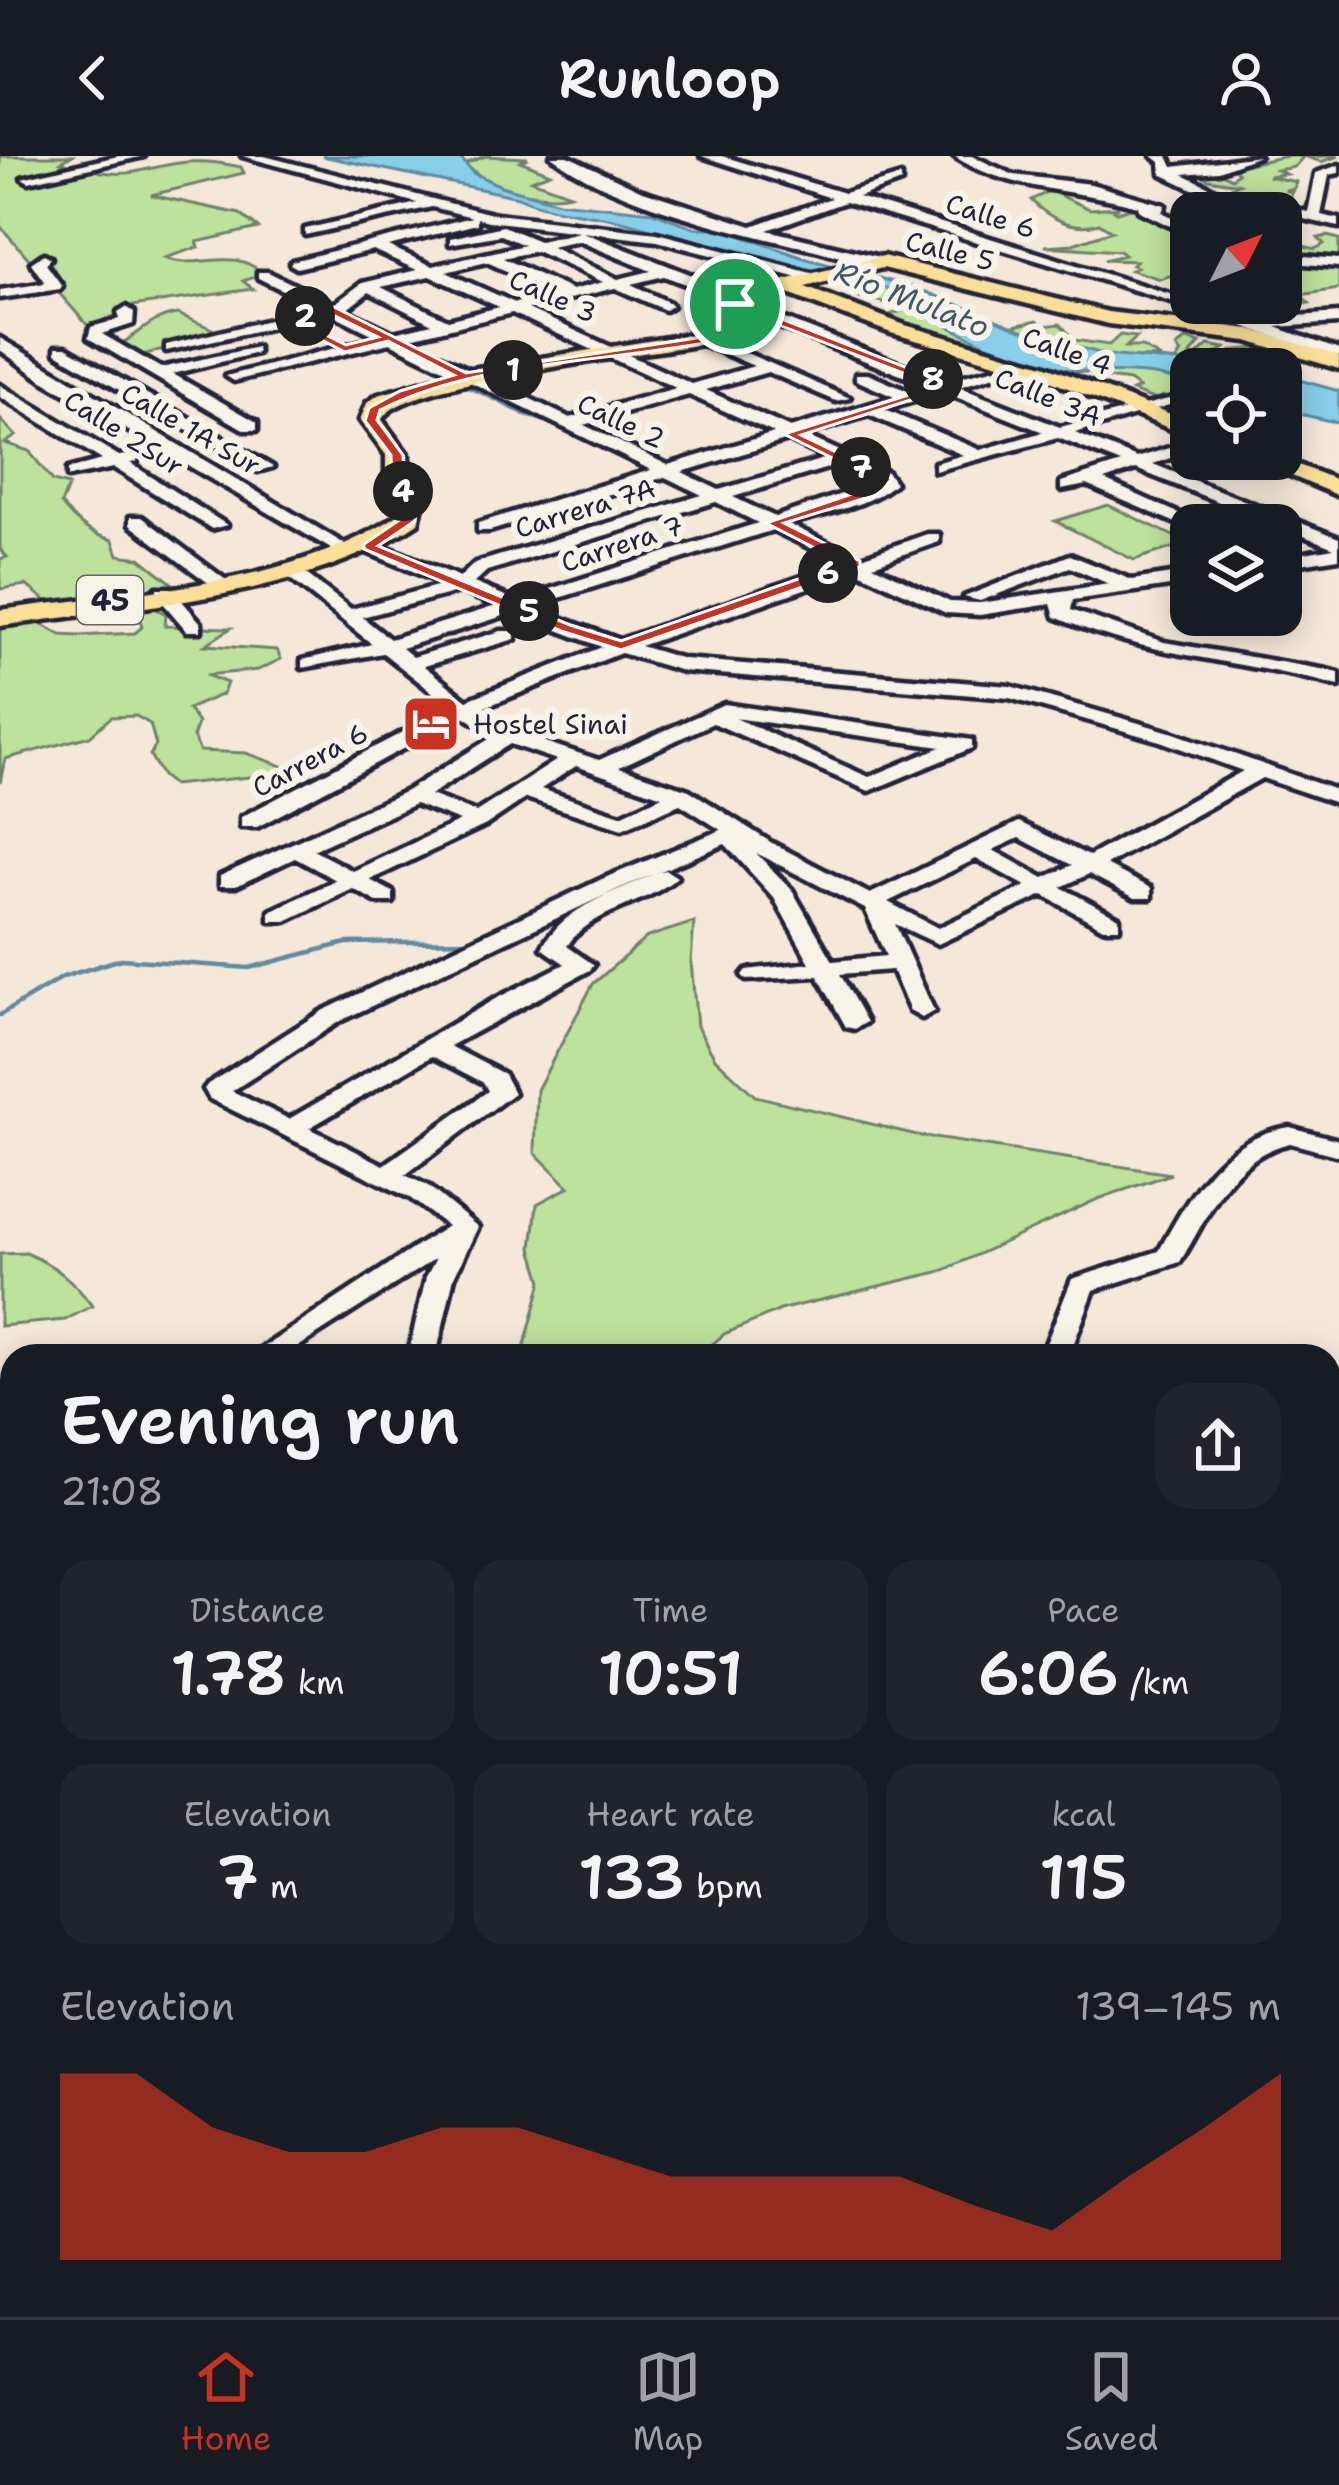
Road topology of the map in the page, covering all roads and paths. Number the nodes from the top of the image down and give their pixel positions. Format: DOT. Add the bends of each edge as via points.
graph roads {
  1 [pos="137,156"];
  2 [pos="249,156"];
  3 [pos="558,156"];
  4 [pos="709,156"];
  5 [pos="961,156"];
  6 [pos="1252,156"];
  7 [pos="1165,166"];
  8 [pos="799,167"];
  9 [pos="1339,169"];
  10 [pos="1089,172"];
  11 [pos="772,175"];
  12 [pos="29,178"];
  13 [pos="896,179"];
  14 [pos="1018,181"];
  15 [pos="1082,194"];
  16 [pos="844,196"];
  17 [pos="430,203"];
  18 [pos="319,207"];
  19 [pos="1159,208"];
  20 [pos="1170,210"];
  21 [pos="1170,216"];
  22 [pos="488,217"];
  23 [pos="1313,219"];
  24 [pos="357,221"];
  25 [pos="1339,223"];
  26 [pos="751,231"];
  27 [pos="310,232"];
  28 [pos="375,244"];
  29 [pos="535,246"];
  30 [pos="488,257"];
  31 [pos="44,258"];
  32 [pos="1302,259"];
  33 [pos="1339,262"];
  34 [pos="296,264"];
  35 [pos="874,264"];
  36 [pos="430,271"];
  37 [pos="664,272"];
  38 [pos="263,274"];
  39 [pos="822,276"];
  40 [pos="616,283"];
  41 [pos="784,286"];
  42 [pos="363,288"];
  43 [pos="0,294"];
  44 [pos="569,294"];
  45 [pos="1170,296"];
  46 [pos="738,302"];
  47 [pos="665,306"];
  48 [pos="512,308"];
  49 [pos="330,310"];
  50 [pos="126,312"];
  51 [pos="1339,318"];
  52 [pos="288,320"];
  53 [pos="1302,321"];
  54 [pos="445,324"];
  55 [pos="1259,324"];
  56 [pos="898,329"];
  57 [pos="389,338"];
  58 [pos="705,340"];
  59 [pos="846,345"];
  60 [pos="171,348"];
  61 [pos="2,349"];
  62 [pos="345,349"];
  63 [pos="252,350"];
  64 [pos="617,355"];
  65 [pos="1339,359"];
  66 [pos="136,360"];
  67 [pos="26,364"];
  68 [pos="1018,364"];
  69 [pos="769,367"];
  70 [pos="93,369"];
  71 [pos="158,373"];
  72 [pos="234,376"];
  73 [pos="465,376"];
  74 [pos="862,376"];
  75 [pos="50,379"];
  76 [pos="119,384"];
  77 [pos="949,386"];
  78 [pos="691,388"];
  79 [pos="1,391"];
  80 [pos="78,394"];
  81 [pos="842,398"];
  82 [pos="911,398"];
  83 [pos="1170,400"];
  84 [pos="102,408"];
  85 [pos="1138,409"];
  86 [pos="872,410"];
  87 [pos="55,421"];
  88 [pos="1170,422"];
  89 [pos="564,425"];
  90 [pos="23,429"];
  91 [pos="1060,431"];
  92 [pos="790,434"];
  93 [pos="209,436"];
  94 [pos="170,448"];
  95 [pos="1170,452"];
  96 [pos="238,453"];
  97 [pos="979,456"];
  98 [pos="843,458"];
  99 [pos="120,461"];
  100 [pos="1138,462"];
  101 [pos="197,464"];
  102 [pos="264,467"];
  103 [pos="941,467"];
  104 [pos="664,471"];
  105 [pos="74,473"];
  106 [pos="1302,475"];
  107 [pos="1088,478"];
  108 [pos="1067,486"];
  109 [pos="1339,490"];
  110 [pos="872,492"];
  111 [pos="718,497"];
  112 [pos="196,509"];
  113 [pos="1170,514"];
  114 [pos="773,523"];
  115 [pos="218,525"];
  116 [pos="484,527"];
  117 [pos="933,538"];
  118 [pos="1339,544"];
  119 [pos="359,549"];
  120 [pos="1339,553"];
  121 [pos="1302,559"];
  122 [pos="856,564"];
  123 [pos="290,568"];
  124 [pos="1170,580"];
  125 [pos="221,583"];
  126 [pos="462,585"];
  127 [pos="1130,586"];
  128 [pos="164,592"];
  129 [pos="1068,595"];
  130 [pos="518,606"];
  131 [pos="953,608"];
  132 [pos="349,615"];
  133 [pos="0,618"];
  134 [pos="194,627"];
  135 [pos="508,635"];
  136 [pos="389,646"];
  137 [pos="621,646"];
  138 [pos="309,664"];
  139 [pos="412,664"];
  140 [pos="1339,680"];
  141 [pos="465,709"];
  142 [pos="713,716"];
  143 [pos="508,736"];
  144 [pos="574,758"];
  145 [pos="601,767"];
  146 [pos="1257,772"];
  147 [pos="524,790"];
  148 [pos="414,796"];
  149 [pos="681,796"];
  150 [pos="1339,798"];
  151 [pos="478,820"];
  152 [pos="249,822"];
  153 [pos="728,835"];
  154 [pos="296,850"];
  155 [pos="976,850"];
  156 [pos="1089,865"];
  157 [pos="647,877"];
  158 [pos="355,878"];
  159 [pos="228,881"];
  160 [pos="1044,887"];
  161 [pos="1143,893"];
  162 [pos="385,897"];
  163 [pos="873,901"];
  164 [pos="278,916"];
  165 [pos="1111,923"];
  166 [pos="902,962"];
  167 [pos="829,970"];
  168 [pos="754,975"];
  169 [pos="922,1011"];
  170 [pos="855,1022"];
  171 [pos="432,1046"];
  172 [pos="290,1129"];
  173 [pos="1339,1148"];
  174 [pos="386,1176"];
  175 [pos="465,1227"];
  176 [pos="283,1344"];
  177 [pos="425,1344"];
  178 [pos="1060,1344"];
  1 -- 12 [label="street"];
  2 -- 17 [label="street"];
  3 -- 26 [label="street, Calle 5" via="627,191"];
  4 -- 11 [label="street, Calle 6"];
  5 -- 14 [label="street"];
  6 -- 7 [label="street" via="1219,167"];
  7 -- 19 [label="street" via="1152,183"];
  7 -- 23 [label="street" via="1216,195"];
  8 -- 11 [label="street"];
  9 -- 23 [label="street" via="1323,172"];
  10 -- 14 [label="street" via="1042,170"];
  11 -- 16 [label="street, Calle 6"];
  13 -- 16 [label="street"];
  14 -- 19 [label="street" via="1091,188"];
  15 -- 19 [label="street"];
  16 -- 26 [label="street"];
  16 -- 45 [label="street, Calle 6"];
  17 -- 22 [label="street"];
  17 -- 24 [label="street"];
  18 -- 24 [label="street"];
  19 -- 20 [label="street"];
  19 -- 21 [label="street"];
  22 -- 28 [label="street"];
  22 -- 39 [label="street" via="657,237"];
  23 -- 25 [label="street"];
  24 -- 27 [label="street"];
  26 -- 35 [label="street, Calle 5"];
  28 -- 34 [label="street"];
  28 -- 36 [label="street, Calle 3"];
  29 -- 30 [label="street"];
  29 -- 30 [label="street" via="503,230 455,241"];
  29 -- 37 [label="street, Calle 3A" via="580,236"];
  29 -- 40 [label="street"];
  30 -- 36 [label="street"];
  30 -- 44 [label="street"];
  31 -- 43 [label="street" via="38,263 55,286"];
  32 -- 33 [label="street"];
  35 -- 39 [label="main road"];
  35 -- 65 [label="main road, Calle 5" via="1108,318 1250,335"];
  36 -- 42 [label="street"];
  36 -- 48 [label="street, Calle 3"];
  37 -- 40 [label="street"];
  37 -- 46 [label="street, Calle 3A"];
  38 -- 49 [label="street, Calle 2"];
  39 -- 41 [label="main road"];
  40 -- 44 [label="street"];
  40 -- 47 [label="street"];
  41 -- 46 [label="main road"];
  41 -- 56 [label="main road, Calle 4"];
  42 -- 49 [label="street"];
  42 -- 54 [label="street"];
  44 -- 48 [label="street"];
  46 -- 58 [label="main road" via="733,326"];
  46 -- 59 [label="street, Calle 3A"];
  48 -- 54 [label="street"];
  48 -- 64 [label="street, Calle 3"];
  49 -- 52 [label="street"];
  49 -- 57 [label="street, Calle 2"];
  50 -- 66 [label="street" via="128,321 93,334"];
  51 -- 53 [label="street"];
  52 -- 60 [label="street"];
  52 -- 62 [label="street"];
  54 -- 57 [label="street"];
  55 -- 65 [label="street, Calle 6"];
  56 -- 59 [label="street"];
  56 -- 68 [label="main road, Calle 4"];
  57 -- 62 [label="street"];
  57 -- 73 [label="street, Calle 2"];
  58 -- 64 [label="main road, 45"];
  58 -- 69 [label="street"];
  59 -- 77 [label="street, Calle 3A"];
  61 -- 67 [label="street, Calle 1A Sur"];
  62 -- 72 [label="street"];
  63 -- 71 [label="street"];
  64 -- 73 [label="main road, 45"];
  64 -- 78 [label="street, Calle 3"];
  66 -- 70 [label="street"];
  66 -- 71 [label="street"];
  67 -- 70 [label="street" via="64,352"];
  67 -- 75 [label="street, Calle 1A Sur"];
  68 -- 77 [label="street"];
  68 -- 85 [label="main road, Calle 4"];
  69 -- 78 [label="street"];
  69 -- 81 [label="street"];
  70 -- 75 [label="street"];
  70 -- 76 [label="street"];
  71 -- 93 [label="street" via="251,426"];
  73 -- 89 [label="street, Calle 2"];
  73 -- 119 [label="main road, 45" via="375,408 371,421 397,455 410,518"];
  74 -- 82 [label="street"];
  75 -- 79 [label="street"];
  75 -- 80 [label="street, Calle 1A Sur"];
  76 -- 80 [label="street"];
  76 -- 93 [label="street"];
  77 -- 82 [label="street"];
  77 -- 91 [label="street, Calle 3A"];
  78 -- 89 [label="street"];
  78 -- 92 [label="street, Calle 3"];
  79 -- 87 [label="street, Calle 2Sur"];
  80 -- 84 [label="street, Calle 1A Sur"];
  82 -- 86 [label="street"];
  83 -- 85 [label="street"];
  84 -- 87 [label="street"];
  84 -- 94 [label="street, Calle 1A Sur"];
  85 -- 88 [label="main road, Calle 4"];
  85 -- 91 [label="street"];
  86 -- 92 [label="street"];
  86 -- 97 [label="street"];
  87 -- 90 [label="street"];
  87 -- 99 [label="street, Calle 2Sur"];
  89 -- 104 [label="street, Calle 2"];
  91 -- 97 [label="street"];
  91 -- 100 [label="street, Calle 3A"];
  92 -- 98 [label="street, Calle 3"];
  92 -- 104 [label="street"];
  93 -- 94 [label="street"];
  93 -- 96 [label="street"];
  94 -- 99 [label="street"];
  94 -- 101 [label="street, Calle 1A Sur"];
  95 -- 100 [label="street"];
  96 -- 101 [label="street"];
  96 -- 102 [label="street"];
  97 -- 103 [label="street"];
  98 -- 110 [label="street, Calle 3" via="886,479"];
  98 -- 111 [label="street, Carrera 7A"];
  99 -- 105 [label="street"];
  99 -- 112 [label="street, Calle 2Sur"];
  100 -- 107 [label="street"];
  100 -- 118 [label="street, Calle 3A"];
  101 -- 119 [label="street, Calle 1A Sur"];
  104 -- 111 [label="street, Calle 2"];
  104 -- 116 [label="street"];
  106 -- 109 [label="main road"];
  107 -- 108 [label="street"];
  107 -- 113 [label="street"];
  110 -- 114 [label="street, Carrera 7"];
  111 -- 114 [label="street, Calle 2"];
  111 -- 126 [label="street, Carrera 7A" via="481,568"];
  112 -- 115 [label="street, Calle 2Sur"];
  112 -- 125 [label="street" via="136,521"];
  114 -- 122 [label="street, Calle 2"];
  114 -- 130 [label="street, Carrera 7"];
  117 -- 122 [label="street, Carrera 6"];
  119 -- 123 [label="main road, 45"];
  119 -- 126 [label="street, Calle 1A Sur"];
  120 -- 121 [label="street"];
  122 -- 131 [label="street, Calle 2"];
  122 -- 137 [label="street, Carrera 6"];
  123 -- 125 [label="main road, 45"];
  123 -- 132 [label="street"];
  124 -- 127 [label="street"];
  125 -- 128 [label="main road, 45"];
  126 -- 130 [label="street, Calle 1A Sur"];
  126 -- 132 [label="street, Carrera 7A"];
  127 -- 129 [label="street"];
  127 -- 131 [label="street" via="1070,560"];
  128 -- 133 [label="main road, 45"];
  128 -- 134 [label="street"];
  129 -- 131 [label="street"];
  129 -- 140 [label="street" via="1062,613 1122,635 1192,654 1293,663"];
  130 -- 136 [label="street, Carrera 7"];
  130 -- 137 [label="street, Calle 1A Sur"];
  132 -- 136 [label="street"];
  135 -- 139 [label="street"];
  136 -- 138 [label="street, Carrera 7"];
  136 -- 139 [label="street"];
  137 -- 141 [label="street, Carrera 6"];
  137 -- 146 [label="street, Calle 1A Sur" via="712,670 1010,692 1167,736"];
  139 -- 141 [label="street"];
  141 -- 143 [label="street"];
  141 -- 152 [label="street, Carrera 6"];
  142 -- 142 [label="street" via="724,710 964,744 869,785"];
  142 -- 145 [label="street"];
  143 -- 144 [label="street"];
  143 -- 148 [label="street"];
  144 -- 145 [label="street"];
  144 -- 147 [label="street"];
  145 -- 149 [label="street"];
  146 -- 150 [label="street, Calle 1A Sur"];
  146 -- 156 [label="street"];
  147 -- 149 [label="street" via="622,823"];
  147 -- 151 [label="street"];
  148 -- 151 [label="street"];
  148 -- 154 [label="street"];
  149 -- 153 [label="street"];
  151 -- 158 [label="street"];
  153 -- 157 [label="street" via="714,854"];
  153 -- 163 [label="street" via="773,843"];
  153 -- 167 [label="street" via="784,896"];
  154 -- 158 [label="street"];
  154 -- 159 [label="street"];
  155 -- 156 [label="street" via="1018,829"];
  155 -- 160 [label="street"];
  155 -- 163 [label="street"];
  156 -- 160 [label="street"];
  156 -- 161 [label="street"];
  157 -- 171 [label="street" via="557,937 554,947 582,965"];
  157 -- 172 [label="street" via="331,1016 218,1089"];
  158 -- 162 [label="street"];
  158 -- 164 [label="street"];
  160 -- 163 [label="street" via="938,937"];
  160 -- 165 [label="street"];
  163 -- 166 [label="street"];
  166 -- 167 [label="street"];
  166 -- 169 [label="street"];
  167 -- 168 [label="street"];
  167 -- 170 [label="street"];
  171 -- 172 [label="street"];
  171 -- 174 [label="street" via="496,1079 501,1093"];
  172 -- 174 [label="street"];
  173 -- 178 [label="street" via="1275,1137 1233,1163 1205,1190 1170,1256 1082,1286"];
  174 -- 175 [label="street"];
  175 -- 176 [label="street"];
  175 -- 177 [label="street" via="440,1277"];
}
